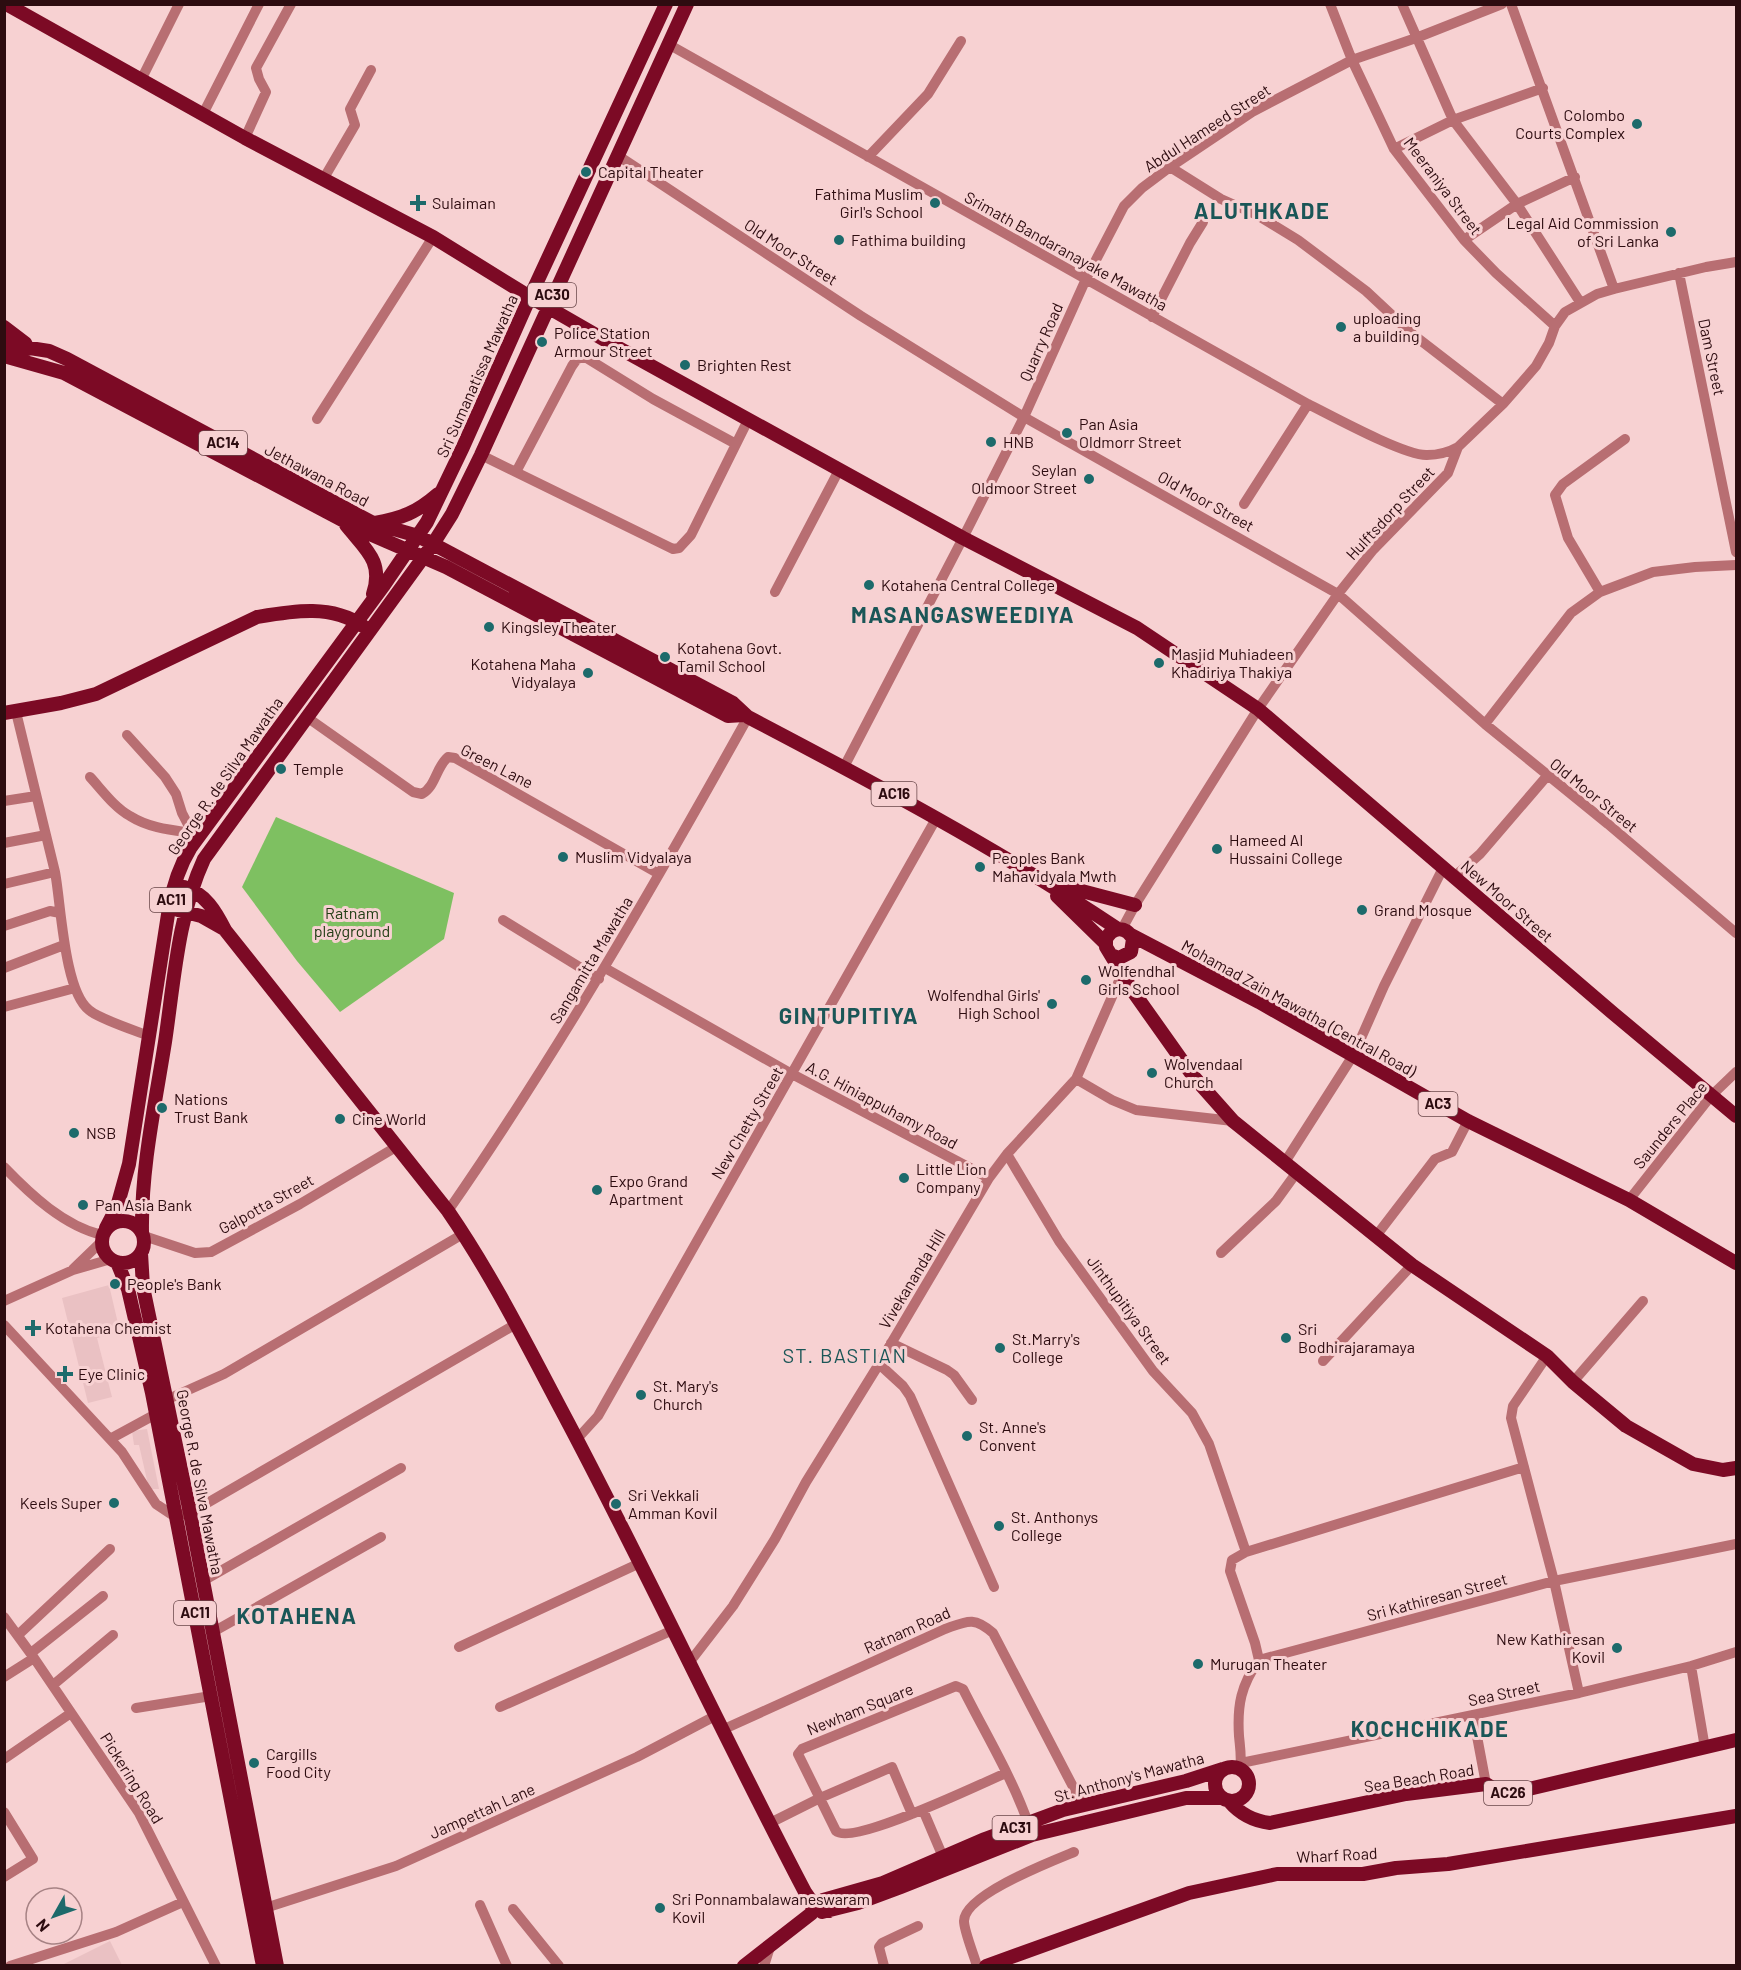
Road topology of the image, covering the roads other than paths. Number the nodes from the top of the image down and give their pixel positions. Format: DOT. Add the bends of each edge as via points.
graph roads {
  1 [pos="6,4"];
  2 [pos="179,4"];
  3 [pos="259,4"];
  4 [pos="291,4"];
  5 [pos="666,4"];
  6 [pos="687,4"];
  7 [pos="1330,4"];
  8 [pos="1402,4"];
  9 [pos="1502,4"];
  10 [pos="1511,4"];
  11 [pos="23,8"];
  12 [pos="1416,38"];
  13 [pos="961,41"];
  14 [pos="668,44"];
  15 [pos="1352,60"];
  16 [pos="370,70"];
  17 [pos="141,80"];
  18 [pos="1543,88"];
  19 [pos="203,114"];
  20 [pos="1453,120"];
  21 [pos="244,138"];
  22 [pos="1394,149"];
  23 [pos="617,155"];
  24 [pos="867,157"];
  25 [pos="1170,167"];
  26 [pos="1575,177"];
  27 [pos="324,178"];
  28 [pos="1517,204"];
  29 [pos="1203,222"];
  30 [pos="433,237"];
  31 [pos="1464,240"];
  32 [pos="1737,262"];
  33 [pos="1679,273"];
  34 [pos="1086,279"];
  35 [pos="1614,289"];
  36 [pos="530,297"];
  37 [pos="1580,302"];
  38 [pos="547,307"];
  39 [pos="1152,317"];
  40 [pos="1554,326"];
  41 [pos="4,327"];
  42 [pos="4,344"];
  43 [pos="4,356"];
  44 [pos="28,356"];
  45 [pos="1308,404"];
  46 [pos="1503,404"];
  47 [pos="1024,417"];
  48 [pos="317,419"];
  49 [pos="748,420"];
  50 [pos="1625,438"];
  51 [pos="736,444"];
  52 [pos="1458,447"];
  53 [pos="481,455"];
  54 [pos="839,470"];
  55 [pos="516,472"];
  56 [pos="443,490"];
  57 [pos="1244,504"];
  58 [pos="343,521"];
  59 [pos="373,524"];
  60 [pos="418,536"];
  61 [pos="963,538"];
  62 [pos="433,544"];
  63 [pos="408,549"];
  64 [pos="1737,552"];
  65 [pos="424,556"];
  66 [pos="1737,566"];
  67 [pos="775,592"];
  68 [pos="1600,592"];
  69 [pos="1338,594"];
  70 [pos="371,602"];
  71 [pos="356,621"];
  72 [pos="371,632"];
  73 [pos="1258,709"];
  74 [pos="10,712"];
  75 [pos="746,716"];
  76 [pos="308,718"];
  77 [pos="1485,724"];
  78 [pos="127,735"];
  79 [pos="844,767"];
  80 [pos="1548,776"];
  81 [pos="90,777"];
  82 [pos="36,796"];
  83 [pos="4,801"];
  84 [pos="937,817"];
  85 [pos="46,835"];
  86 [pos="194,837"];
  87 [pos="4,843"];
  88 [pos="55,872"];
  89 [pos="1448,873"];
  90 [pos="659,874"];
  91 [pos="1040,880"];
  92 [pos="4,884"];
  93 [pos="174,884"];
  94 [pos="192,889"];
  95 [pos="1135,905"];
  96 [pos="169,908"];
  97 [pos="186,912"];
  98 [pos="60,913"];
  99 [pos="503,920"];
  100 [pos="4,926"];
  101 [pos="225,930"];
  102 [pos="1124,931"];
  103 [pos="1737,933"];
  104 [pos="64,945"];
  105 [pos="1108,949"];
  106 [pos="1128,955"];
  107 [pos="4,968"];
  108 [pos="605,968"];
  109 [pos="1122,974"];
  110 [pos="599,978"];
  111 [pos="75,988"];
  112 [pos="5,1012"];
  113 [pos="149,1036"];
  114 [pos="1354,1054"];
  115 [pos="1737,1072"];
  116 [pos="792,1074"];
  117 [pos="1076,1079"];
  118 [pos="1712,1096"];
  119 [pos="1737,1116"];
  120 [pos="1468,1120"];
  121 [pos="1233,1121"];
  122 [pos="396,1147"];
  123 [pos="1007,1154"];
  124 [pos="1285,1162"];
  125 [pos="4,1167"];
  126 [pos="1297,1172"];
  127 [pos="989,1178"];
  128 [pos="1629,1200"];
  129 [pos="448,1212"];
  130 [pos="143,1234"];
  131 [pos="463,1234"];
  132 [pos="103,1235"];
  133 [pos="1376,1236"];
  134 [pos="141,1253"];
  135 [pos="1221,1253"];
  136 [pos="114,1261"];
  137 [pos="1737,1263"];
  138 [pos="1412,1265"];
  139 [pos="73,1270"];
  140 [pos="4,1301"];
  141 [pos="1643,1301"];
  142 [pos="516,1324"];
  143 [pos="4,1325"];
  144 [pos="891,1343"];
  145 [pos="1547,1356"];
  146 [pos="1323,1361"];
  147 [pos="879,1364"];
  148 [pos="1573,1382"];
  149 [pos="166,1400"];
  150 [pos="972,1400"];
  151 [pos="156,1414"];
  152 [pos="110,1439"];
  153 [pos="577,1439"];
  154 [pos="1524,1467"];
  155 [pos="401,1468"];
  156 [pos="1737,1468"];
  157 [pos="183,1514"];
  158 [pos="381,1537"];
  159 [pos="1737,1544"];
  160 [pos="110,1549"];
  161 [pos="1246,1552"];
  162 [pos="640,1563"];
  163 [pos="203,1581"];
  164 [pos="1554,1581"];
  165 [pos="994,1587"];
  166 [pos="103,1596"];
  167 [pos="4,1617"];
  168 [pos="672,1630"];
  169 [pos="213,1632"];
  170 [pos="18,1635"];
  171 [pos="112,1635"];
  172 [pos="459,1647"];
  173 [pos="1737,1652"];
  174 [pos="33,1656"];
  175 [pos="1259,1660"];
  176 [pos="689,1663"];
  177 [pos="1691,1666"];
  178 [pos="4,1677"];
  179 [pos="52,1685"];
  180 [pos="1579,1693"];
  181 [pos="211,1696"];
  182 [pos="500,1707"];
  183 [pos="136,1708"];
  184 [pos="71,1713"];
  185 [pos="1473,1715"];
  186 [pos="715,1716"];
  187 [pos="722,1730"];
  188 [pos="1737,1740"];
  189 [pos="1705,1748"];
  190 [pos="4,1759"];
  191 [pos="1240,1766"];
  192 [pos="1223,1769"];
  193 [pos="1006,1773"];
  194 [pos="1486,1784"];
  195 [pos="820,1798"];
  196 [pos="1231,1800"];
  197 [pos="1082,1804"];
  198 [pos="923,1810"];
  199 [pos="4,1812"];
  200 [pos="912,1814"];
  201 [pos="1737,1816"];
  202 [pos="770,1823"];
  203 [pos="1028,1823"];
  204 [pos="1074,1852"];
  205 [pos="943,1857"];
  206 [pos="4,1877"];
  207 [pos="797,1877"];
  208 [pos="835,1896"];
  209 [pos="183,1902"];
  210 [pos="480,1905"];
  211 [pos="513,1909"];
  212 [pos="813,1909"];
  213 [pos="260,1910"];
  214 [pos="918,1926"];
  215 [pos="770,1947"];
  216 [pos="10,1965"];
  217 [pos="216,1965"];
  218 [pos="262,1965"];
  219 [pos="277,1965"];
  220 [pos="507,1965"];
  221 [pos="559,1965"];
  222 [pos="744,1965"];
  223 [pos="764,1965"];
  224 [pos="884,1965"];
  225 [pos="977,1965"];
  226 [pos="986,1965"];
  1 -- 11 [label="main road, New Moor Street"];
  2 -- 17 [label="street"];
  3 -- 19 [label="street"];
  4 -- 21 [label="street" via="256,68 266,92"];
  5 -- 36 [label="main road, Sri Sumanatissa Mawatha / AC30"];
  6 -- 14 [label="main road"];
  7 -- 15 [label="street, Meeraniya Street"];
  8 -- 12 [label="street"];
  9 -- 12 [label="street, Abdul Hameed Street"];
  10 -- 18 [label="street"];
  11 -- 17 [label="main road, New Moor Street"];
  12 -- 15 [label="street, Abdul Hameed Street"];
  12 -- 20 [label="street"];
  13 -- 24 [label="street" via="928,94"];
  14 -- 23 [label="main road, AC30"];
  14 -- 24 [label="street, Srimath Bandaranayake Mawatha"];
  15 -- 22 [label="street, Meeraniya Street"];
  15 -- 25 [label="street, Abdul Hameed Street" via="1252,112"];
  16 -- 27 [label="street" via="349,112 355,125"];
  17 -- 19 [label="main road, New Moor Street"];
  18 -- 20 [label="street"];
  18 -- 26 [label="street"];
  19 -- 21 [label="main road, New Moor Street"];
  20 -- 22 [label="street"];
  20 -- 28 [label="street"];
  21 -- 27 [label="main road, New Moor Street"];
  22 -- 31 [label="street, Meeraniya Street"];
  23 -- 38 [label="main road, AC30"];
  23 -- 47 [label="street, Old Moor Street" via="861,316"];
  24 -- 34 [label="street, Srimath Bandaranayake Mawatha"];
  25 -- 34 [label="street, Abdul Hameed Street" via="1124,206"];
  25 -- 46 [label="street" via="1298,240"];
  26 -- 28 [label="street"];
  26 -- 35 [label="street"];
  27 -- 30 [label="main road, New Moor Street"];
  28 -- 31 [label="street"];
  28 -- 37 [label="street"];
  29 -- 39 [label="street"];
  30 -- 36 [label="main road, New Moor Street"];
  30 -- 48 [label="street"];
  31 -- 40 [label="street, Meeraniya Street"];
  32 -- 33 [label="street, Hulftsdorp Street"];
  33 -- 35 [label="street, Hulftsdorp Street"];
  33 -- 64 [label="street, Dam Street"];
  34 -- 39 [label="street, Srimath Bandaranayake Mawatha"];
  34 -- 47 [label="street, Quarry Road"];
  35 -- 37 [label="street, Hulftsdorp Street"];
  36 -- 38 [label="main road, New Moor Street"];
  36 -- 56 [label="main road, Sri Sumanatissa Mawatha / AC30"];
  37 -- 40 [label="street, Hulftsdorp Street" via="1564,312"];
  38 -- 49 [label="main road, New Moor Street"];
  38 -- 53 [label="main road, AC30"];
  39 -- 45 [label="street, Srimath Bandaranayake Mawatha"];
  40 -- 46 [label="street, Hulftsdorp Street" via="1536,366"];
  41 -- 44 [label="main road" via="25,343"];
  42 -- 44 [label="main road"];
  43 -- 44 [label="main road"];
  44 -- 58 [label="main road, Jethawana Road / AC14"];
  44 -- 59 [label="main road, Jethawana Road / AC14" via="50,351 67,359"];
  45 -- 52 [label="street, Srimath Bandaranayake Mawatha" via="1405,451 1426,456"];
  45 -- 57 [label="street"];
  46 -- 52 [label="street, Hulftsdorp Street"];
  47 -- 61 [label="street, Quarry Road"];
  47 -- 69 [label="street, Old Moor Street"];
  49 -- 51 [label="street"];
  49 -- 54 [label="main road, New Moor Street"];
  50 -- 68 [label="street" via="1563,484 1555,495 1568,538"];
  51 -- 55 [label="street" via="691,535 673,549"];
  51 -- 55 [label="street" via="585,357 572,366"];
  52 -- 69 [label="street, Hulftsdorp Street" via="1448,473 1373,550"];
  53 -- 55 [label="street"];
  53 -- 62 [label="main road, AC30"];
  54 -- 61 [label="main road, New Moor Street"];
  54 -- 67 [label="street"];
  56 -- 59 [label="main road" via="406,516"];
  56 -- 60 [label="main road, Sri Sumanatissa Mawatha / AC30"];
  58 -- 63 [label="main road, Jethawana Road / AC14"];
  58 -- 70 [label="main road" via="375,563 378,575"];
  59 -- 60 [label="main road, Jethawana Road / AC14"];
  60 -- 62 [label="main road, Jethawana Road / AC14"];
  60 -- 63 [label="main road, Sri Sumanatissa Mawatha"];
  61 -- 73 [label="main road, New Moor Street" via="1137,628"];
  61 -- 79 [label="street, Quarry Road"];
  62 -- 65 [label="main road, George R. de Silva Mawatha"];
  62 -- 75 [label="main road, AC16" via="733,703"];
  63 -- 65 [label="main road, Jethawana Road / AC14"];
  63 -- 70 [label="main road, George R. de Silva Mawatha / AC11"];
  65 -- 72 [label="main road, George R. de Silva Mawatha / AC11"];
  65 -- 75 [label="main road, AC16" via="728,716"];
  66 -- 68 [label="street" via="1653,572"];
  68 -- 77 [label="street" via="1571,613"];
  69 -- 73 [label="street, Hulftsdorp Street"];
  69 -- 77 [label="street, Old Moor Street"];
  70 -- 71 [label="main road, George R. de Silva Mawatha / AC11"];
  71 -- 72 [label="main road"];
  71 -- 74 [label="main road" via="330,611 257,617 96,694"];
  71 -- 86 [label="main road, George R. de Silva Mawatha / AC11"];
  72 -- 76 [label="main road, George R. de Silva Mawatha / AC11"];
  73 -- 89 [label="main road, New Moor Street"];
  73 -- 95 [label="street, Hulftsdorp Street"];
  74 -- 82 [label="street"];
  75 -- 79 [label="main road, AC16"];
  75 -- 90 [label="street, Sangamitta Mawatha"];
  76 -- 90 [label="street, Green Lane" via="413,792 427,791 443,762 448,757 455,758"];
  76 -- 94 [label="main road, George R. de Silva Mawatha / AC11" via="204,859"];
  77 -- 80 [label="street, Old Moor Street"];
  78 -- 86 [label="street" via="165,777"];
  79 -- 84 [label="main road, AC16"];
  80 -- 89 [label="street" via="1480,854"];
  80 -- 103 [label="street, Old Moor Street"];
  81 -- 86 [label="street" via="129,816 153,827"];
  82 -- 83 [label="street"];
  82 -- 85 [label="street"];
  84 -- 91 [label="main road, AC16"];
  84 -- 116 [label="street, New Chetty Street"];
  85 -- 87 [label="street"];
  85 -- 88 [label="street"];
  86 -- 93 [label="main road, George R. de Silva Mawatha / AC11"];
  88 -- 92 [label="street"];
  88 -- 98 [label="street"];
  89 -- 114 [label="street" via="1384,986"];
  89 -- 118 [label="main road, New Moor Street"];
  90 -- 108 [label="street, Sangamitta Mawatha"];
  91 -- 95 [label="main road"];
  91 -- 102 [label="main road, AC16"];
  91 -- 105 [label="main road, AC16"];
  93 -- 94 [label="main road"];
  93 -- 96 [label="main road, George R. de Silva Mawatha / AC11"];
  94 -- 97 [label="main road, George R. de Silva Mawatha / AC11"];
  94 -- 101 [label="main road" via="217,914"];
  95 -- 102 [label="street, Hulftsdorp Street"];
  96 -- 97 [label="main road"];
  96 -- 113 [label="main road, George R. de Silva Mawatha / AC11"];
  97 -- 101 [label="main road"];
  97 -- 130 [label="main road, George R. de Silva Mawatha / AC11" via="146,1164"];
  98 -- 100 [label="street" via="50,911"];
  98 -- 104 [label="street"];
  99 -- 110 [label="street"];
  101 -- 122 [label="main road"];
  102 -- 105 [label="main road" via="1108,934"];
  102 -- 106 [label="main road" via="1133,948"];
  102 -- 114 [label="main road, Mohamad Zain Mawatha (Central Road) / AC3"];
  104 -- 107 [label="street"];
  104 -- 111 [label="street"];
  105 -- 106 [label="main road" via="1119,958"];
  105 -- 109 [label="main road"];
  106 -- 109 [label="main road"];
  108 -- 110 [label="street, Sangamitta Mawatha"];
  108 -- 116 [label="street, A.G. Hiniappuhamy Road"];
  109 -- 117 [label="street, Vivekananda Hill"];
  109 -- 121 [label="main road" via="1193,1076"];
  110 -- 129 [label="street, Sangamitta Mawatha"];
  111 -- 112 [label="street"];
  111 -- 113 [label="street" via="89,1011"];
  113 -- 132 [label="main road, George R. de Silva Mawatha / AC11" via="129,1164 117,1207"];
  114 -- 120 [label="main road, Mohamad Zain Mawatha (Central Road) / AC3"];
  114 -- 124 [label="street"];
  115 -- 118 [label="street, Saunders Place"];
  116 -- 127 [label="street, A.G. Hiniappuhamy Road"];
  116 -- 153 [label="street, New Chetty Street" via="598,1416"];
  117 -- 121 [label="street" via="1136,1110"];
  117 -- 123 [label="street, Vivekananda Hill"];
  118 -- 119 [label="main road, New Moor Street"];
  118 -- 128 [label="street, Saunders Place"];
  120 -- 128 [label="main road, Mohamad Zain Mawatha (Central Road) / AC3"];
  120 -- 133 [label="street" via="1452,1152 1435,1159"];
  121 -- 124 [label="main road"];
  122 -- 129 [label="main road"];
  122 -- 130 [label="street, Galpotta Street" via="211,1252 195,1253"];
  123 -- 127 [label="street, Vivekananda Hill"];
  123 -- 161 [label="street, Jinthupitiya Street" via="1059,1240 1153,1371 1178,1395 1202,1427"];
  124 -- 126 [label="main road"];
  125 -- 132 [label="street" via="59,1215 88,1232"];
  126 -- 133 [label="main road"];
  126 -- 135 [label="street" via="1276,1201"];
  127 -- 144 [label="street, Vivekananda Hill"];
  128 -- 137 [label="main road, Mohamad Zain Mawatha (Central Road) / AC3"];
  129 -- 131 [label="main road"];
  130 -- 132 [label="main road" via="125,1220 111,1223"];
  130 -- 134 [label="main road"];
  131 -- 142 [label="main road"];
  131 -- 149 [label="street" via="224,1374"];
  132 -- 136 [label="main road" via="103,1249"];
  132 -- 139 [label="street"];
  133 -- 138 [label="main road"];
  134 -- 136 [label="main road" via="131,1262"];
  134 -- 149 [label="main road, George R. de Silva Mawatha / AC11" via="143,1287"];
  136 -- 139 [label="street"];
  136 -- 151 [label="main road, George R. de Silva Mawatha / AC11" via="128,1289"];
  138 -- 145 [label="main road"];
  138 -- 146 [label="street"];
  139 -- 140 [label="street"];
  141 -- 148 [label="street"];
  142 -- 153 [label="main road"];
  142 -- 157 [label="street"];
  143 -- 152 [label="street"];
  144 -- 147 [label="street, Vivekananda Hill"];
  144 -- 150 [label="street" via="947,1370"];
  145 -- 148 [label="main road"];
  145 -- 154 [label="street" via="1513,1406 1511,1418"];
  147 -- 165 [label="street" via="910,1396"];
  147 -- 176 [label="street, Vivekananda Hill" via="733,1606"];
  148 -- 156 [label="main road" via="1626,1426 1693,1464 1723,1470"];
  149 -- 157 [label="main road, George R. de Silva Mawatha / AC11"];
  151 -- 152 [label="street"];
  151 -- 157 [label="main road, George R. de Silva Mawatha / AC11"];
  152 -- 157 [label="street" via="156,1504 165,1512"];
  153 -- 162 [label="main road"];
  154 -- 161 [label="street"];
  154 -- 164 [label="street"];
  155 -- 163 [label="street"];
  157 -- 163 [label="main road, George R. de Silva Mawatha / AC11"];
  157 -- 181 [label="main road, George R. de Silva Mawatha / AC11"];
  158 -- 169 [label="street"];
  159 -- 164 [label="street, Sri Kathiresan Street"];
  160 -- 170 [label="street"];
  161 -- 175 [label="street" via="1232,1560 1230,1571"];
  162 -- 168 [label="main road"];
  162 -- 172 [label="street"];
  163 -- 169 [label="main road, George R. de Silva Mawatha / AC11"];
  164 -- 175 [label="street, Sri Kathiresan Street"];
  164 -- 180 [label="street"];
  166 -- 174 [label="street"];
  167 -- 170 [label="street, Pickering Road"];
  168 -- 176 [label="main road"];
  168 -- 182 [label="street"];
  169 -- 213 [label="main road, George R. de Silva Mawatha / AC11"];
  170 -- 174 [label="street, Pickering Road"];
  171 -- 179 [label="street"];
  173 -- 177 [label="street, Sea Street"];
  174 -- 178 [label="street"];
  174 -- 179 [label="street, Pickering Road"];
  175 -- 191 [label="street" via="1241,1691"];
  176 -- 186 [label="main road"];
  177 -- 180 [label="street, Sea Street"];
  177 -- 189 [label="street"];
  179 -- 184 [label="street, Pickering Road"];
  180 -- 185 [label="street, Sea Street"];
  181 -- 183 [label="street"];
  181 -- 213 [label="main road, George R. de Silva Mawatha / AC11"];
  184 -- 190 [label="street"];
  184 -- 209 [label="street, Pickering Road" via="139,1813"];
  185 -- 191 [label="street, Sea Street"];
  185 -- 194 [label="street"];
  186 -- 187 [label="main road"];
  186 -- 213 [label="street, Jampettah Lane" via="637,1757 396,1866"];
  187 -- 197 [label="street, Ratnam Road" via="945,1629 975,1621 993,1633"];
  187 -- 202 [label="main road"];
  188 -- 189 [label="main road, Sea Beach Road / AC26"];
  189 -- 194 [label="main road, Sea Beach Road / AC26" via="1512,1792 1500,1793"];
  191 -- 192 [label="main road"];
  191 -- 196 [label="main road" via="1249,1786 1246,1794"];
  192 -- 196 [label="main road" via="1215,1783 1218,1794"];
  192 -- 197 [label="main road, St. Anthony's Mawatha / AC31"];
  193 -- 195 [label="street, Newham Square" via="963,1689 956,1686 802,1749 798,1754"];
  193 -- 198 [label="street, Newham Square"];
  193 -- 203 [label="street, Newham Square"];
  194 -- 196 [label="main road, Sea Beach Road / AC26" via="1406,1794 1280,1821"];
  195 -- 200 [label="street, Newham Square" via="839,1834"];
  195 -- 200 [label="street" via="892,1767"];
  195 -- 202 [label="street"];
  196 -- 212 [label="main road, St. Anthony's Mawatha / AC31" via="1186,1798 1032,1835 866,1900 829,1911"];
  197 -- 203 [label="main road, St. Anthony's Mawatha / AC31"];
  198 -- 200 [label="street, Newham Square"];
  198 -- 205 [label="street"];
  199 -- 206 [label="street" via="33,1859"];
  201 -- 226 [label="main road, Wharf Road" via="1448,1864 1363,1874 1277,1874 1189,1893"];
  202 -- 207 [label="main road"];
  203 -- 205 [label="main road, St. Anthony's Mawatha / AC31"];
  204 -- 225 [label="street" via="992,1890 968,1910 964,1921"];
  205 -- 208 [label="main road, St. Anthony's Mawatha / AC31" via="883,1883"];
  207 -- 208 [label="main road" via="815,1893"];
  207 -- 212 [label="main road"];
  208 -- 212 [label="main road, St. Anthony's Mawatha / AC31"];
  209 -- 216 [label="street" via="116,1932"];
  209 -- 217 [label="street, Pickering Road"];
  210 -- 220 [label="street"];
  211 -- 221 [label="street"];
  212 -- 215 [label="main road"];
  213 -- 218 [label="main road, George R. de Silva Mawatha / AC11"];
  213 -- 219 [label="main road, George R. de Silva Mawatha / AC11"];
  214 -- 224 [label="street" via="882,1943 879,1947"];
  215 -- 222 [label="main road"];
  215 -- 223 [label="street"];
}
